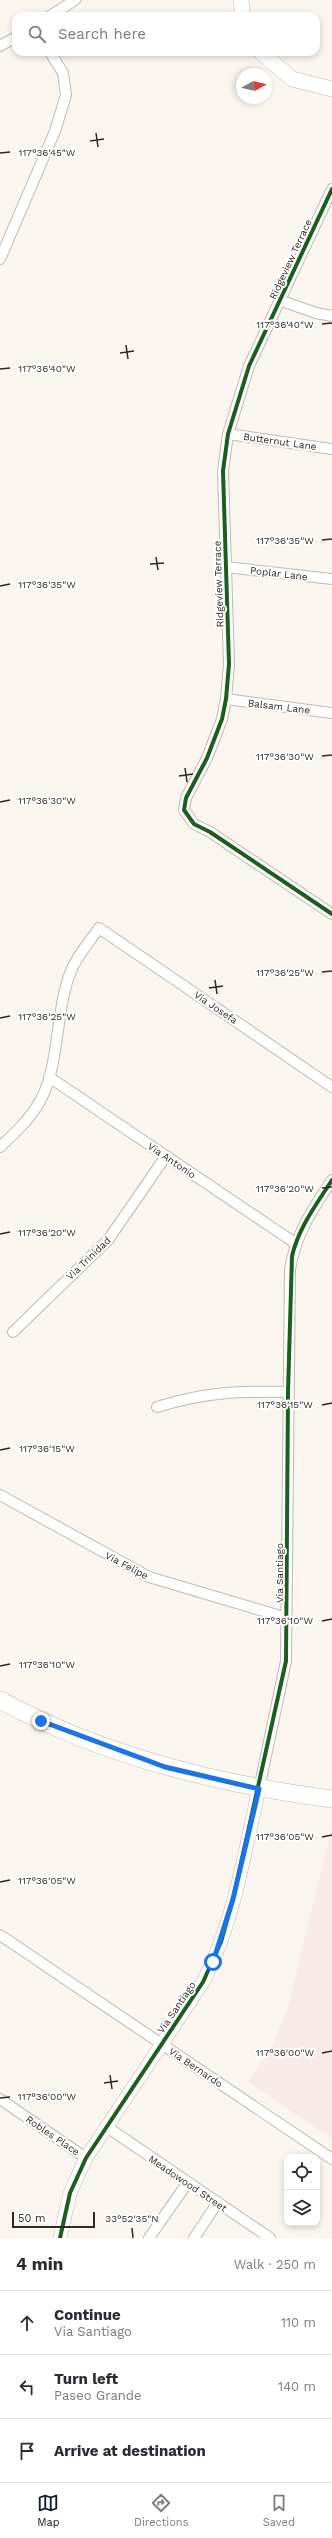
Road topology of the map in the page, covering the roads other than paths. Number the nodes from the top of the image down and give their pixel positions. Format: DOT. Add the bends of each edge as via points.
graph roads {
  1 [pos="75,0"];
  2 [pos="241,0"];
  3 [pos="56,12"];
  4 [pos="242,12"];
  5 [pos="12,39"];
  6 [pos="0,46"];
  7 [pos="52,56"];
  8 [pos="266,56"];
  9 [pos="332,89"];
  10 [pos="332,189"];
  11 [pos="0,259"];
  12 [pos="279,300"];
  13 [pos="332,316"];
  14 [pos="228,434"];
  15 [pos="332,449"];
  16 [pos="226,567"];
  17 [pos="332,580"];
  18 [pos="226,699"];
  19 [pos="332,713"];
  20 [pos="332,914"];
  21 [pos="49,1077"];
  22 [pos="332,1087"];
  23 [pos="0,1147"];
  24 [pos="166,1156"];
  25 [pos="332,1180"];
  26 [pos="295,1243"];
  27 [pos="13,1332"];
  28 [pos="288,1392"];
  29 [pos="157,1408"];
  30 [pos="0,1495"];
  31 [pos="287,1618"];
  32 [pos="0,1700"];
  33 [pos="259,1789"];
  34 [pos="332,1799"];
  35 [pos="0,1935"];
  36 [pos="161,2044"];
  37 [pos="0,2099"];
  38 [pos="107,2127"];
  39 [pos="86,2158"];
  40 [pos="332,2159"];
  41 [pos="188,2182"];
  42 [pos="218,2202"];
  43 [pos="60,2238"];
  44 [pos="149,2238"];
  45 [pos="194,2238"];
  46 [pos="270,2238"];
  1 -- 3 [label="street"];
  2 -- 4 [label="main road"];
  5 -- 6 [label="street"];
  7 -- 11 [label="street" via="63,73 66,95 55,131"];
  8 -- 9 [label="main road" via="292,78"];
  10 -- 12 [label="street, Ridgeview Terrace"];
  12 -- 13 [label="street"];
  12 -- 14 [label="street, Ridgeview Terrace" via="249,366"];
  14 -- 15 [label="street, Butternut Lane"];
  14 -- 16 [label="street, Ridgeview Terrace" via="223,471"];
  16 -- 17 [label="street, Poplar Lane"];
  16 -- 18 [label="street, Ridgeview Terrace" via="229,664"];
  18 -- 19 [label="street, Balsam Lane"];
  18 -- 20 [label="street, Ridgeview Terrace" via="222,719 207,758 186,798 184,810 194,824 210,832"];
  21 -- 22 [label="street, Via Josefa" via="63,995 71,970 99,928"];
  21 -- 23 [label="street" via="41,1100 31,1116"];
  21 -- 24 [label="street, Via Antonio"];
  24 -- 26 [label="street, Via Antonio"];
  24 -- 27 [label="street, Via Trinidad" via="108,1240"];
  25 -- 26 [label="street, Via Santiago" via="306,1219"];
  26 -- 28 [label="street, Via Santiago" via="290,1270"];
  28 -- 29 [label="street" via="234,1391 206,1394"];
  28 -- 31 [label="street, Via Santiago"];
  30 -- 31 [label="street, Via Felipe" via="149,1577"];
  31 -- 33 [label="street, Via Santiago" via="283,1680"];
  32 -- 33 [label="main road" via="41,1721 126,1754 165,1767"];
  33 -- 34 [label="main road"];
  33 -- 36 [label="street, Via Santiago" via="221,1942 203,1982"];
  35 -- 36 [label="street, Via Bernardo"];
  36 -- 38 [label="street, Via Santiago"];
  36 -- 40 [label="street, Via Bernardo"];
  37 -- 39 [label="street, Robles Place"];
  38 -- 39 [label="street, Via Santiago"];
  38 -- 41 [label="street, Meadowood Street"];
  39 -- 43 [label="street, Via Santiago" via="70,2193"];
  41 -- 42 [label="street, Meadowood Street"];
  41 -- 44 [label="street"];
  42 -- 45 [label="street"];
  42 -- 46 [label="street, Meadowood Street"];
}
